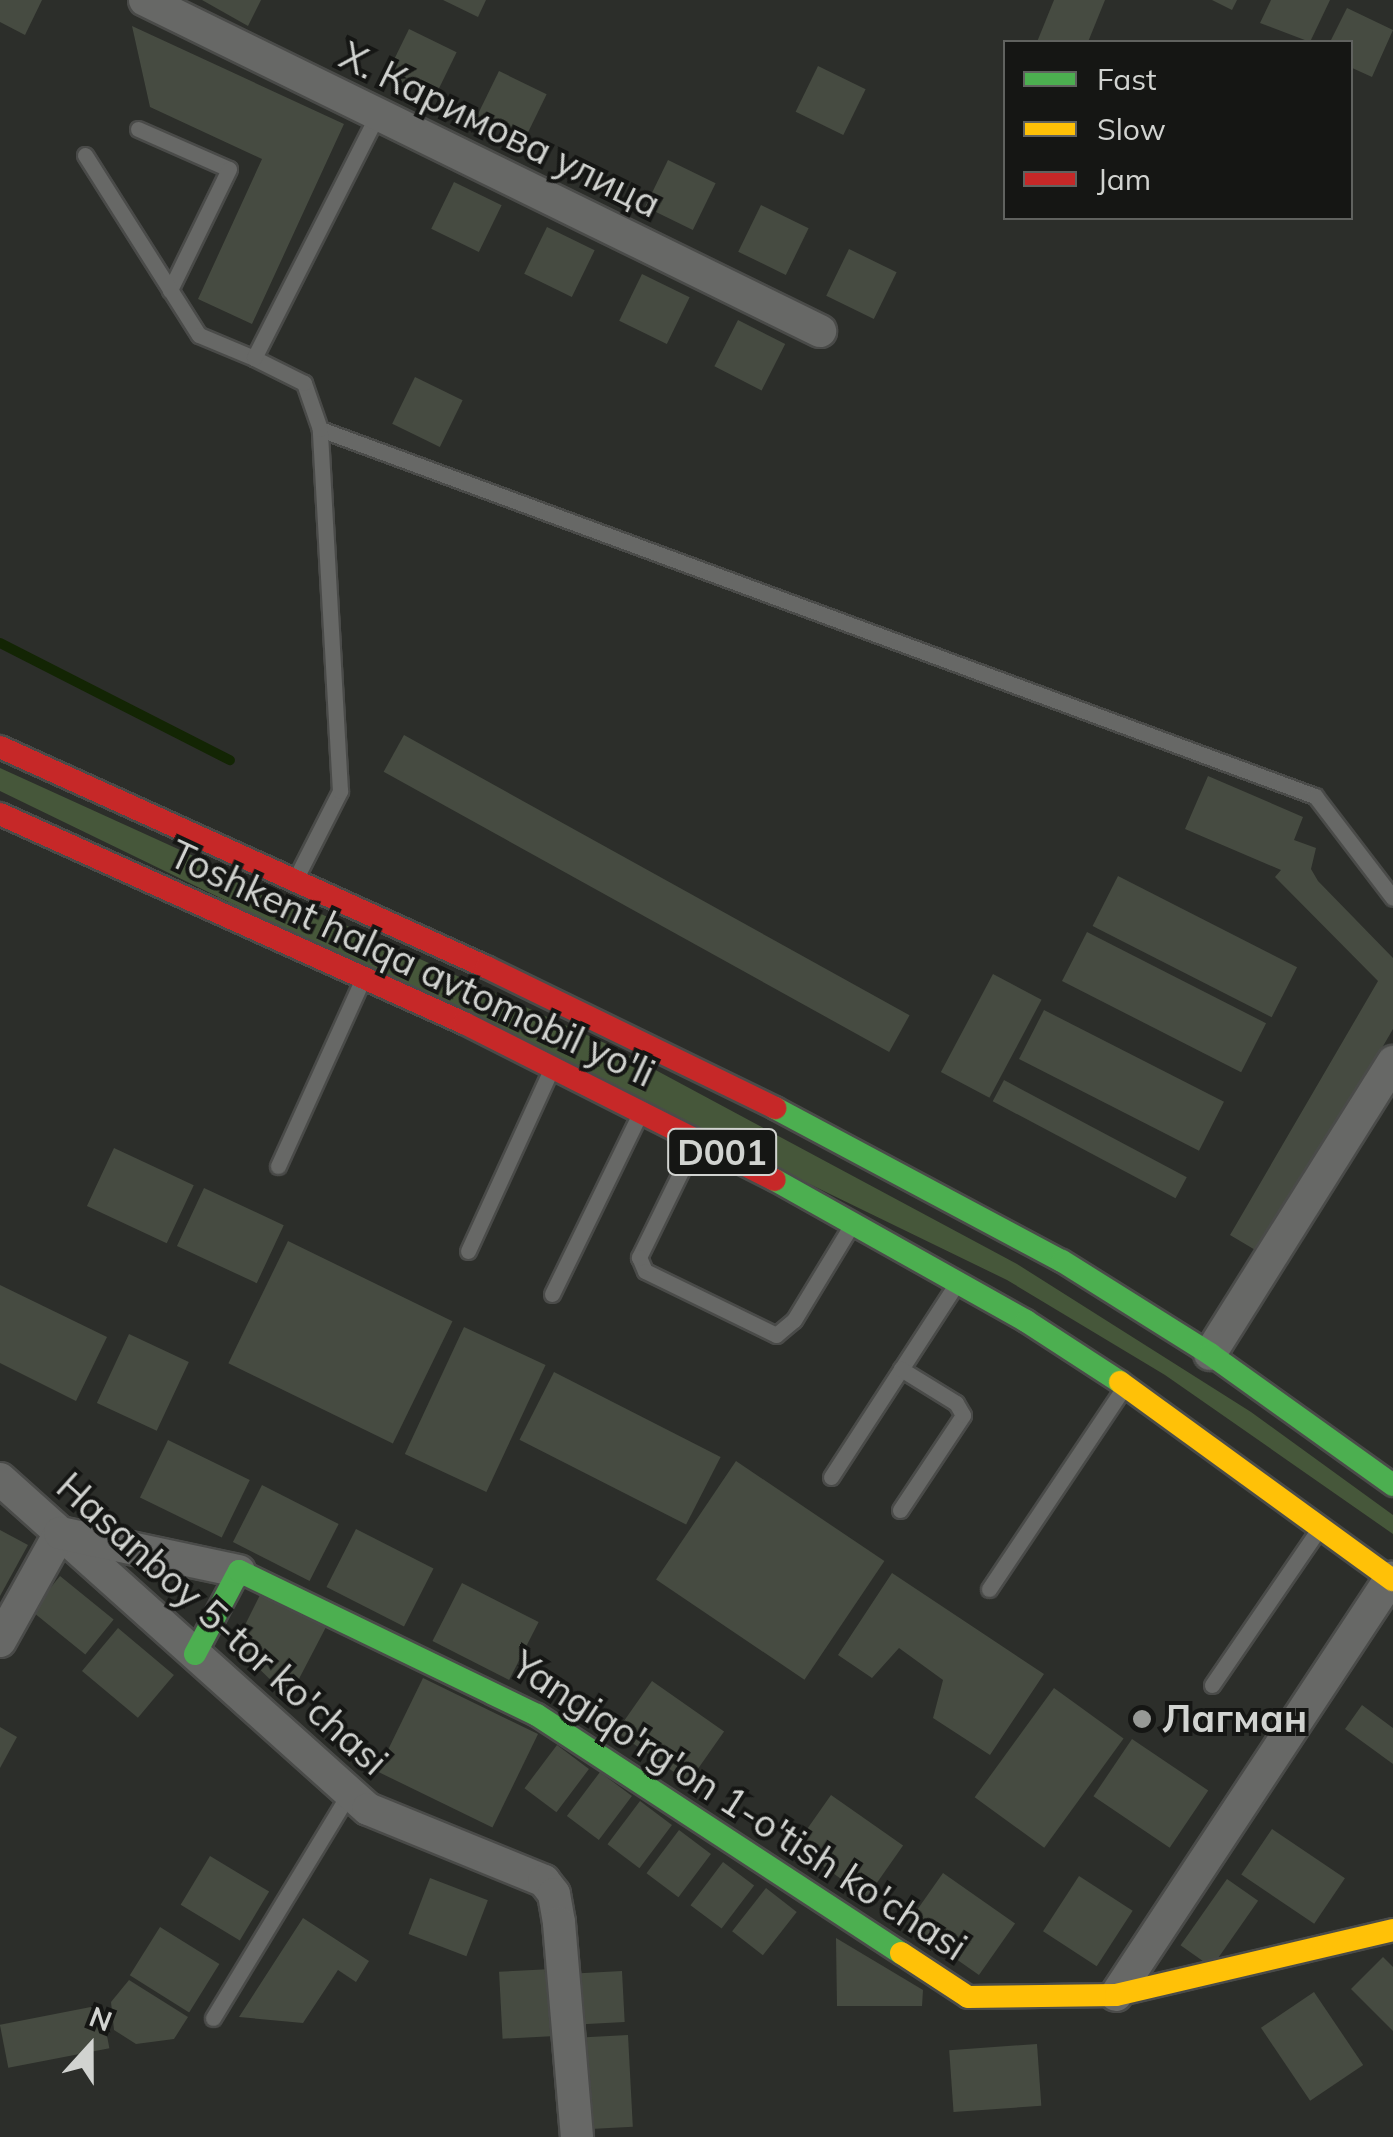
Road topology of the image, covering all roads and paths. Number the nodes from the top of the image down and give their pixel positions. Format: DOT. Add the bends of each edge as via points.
graph roads {
  1 [pos="145,0"];
  2 [pos="378,114"];
  3 [pos="138,130"];
  4 [pos="84,155"];
  5 [pos="170,290"];
  6 [pos="820,331"];
  7 [pos="254,358"];
  8 [pos="320,429"];
  9 [pos="0,746"];
  10 [pos="0,814"];
  11 [pos="296,878"];
  12 [pos="1393,898"];
  13 [pos="364,976"];
  14 [pos="1393,1062"];
  15 [pos="552,1066"];
  16 [pos="642,1109"];
  17 [pos="697,1138"];
  18 [pos="278,1166"];
  19 [pos="854,1222"];
  20 [pos="468,1251"];
  21 [pos="958,1281"];
  22 [pos="552,1294"];
  23 [pos="1210,1354"];
  24 [pos="901,1369"];
  25 [pos="1125,1385"];
  26 [pos="831,1478"];
  27 [pos="0,1479"];
  28 [pos="1393,1485"];
  29 [pos="900,1510"];
  30 [pos="1321,1525"];
  31 [pos="60,1533"];
  32 [pos="239,1571"];
  33 [pos="1392,1579"];
  34 [pos="990,1589"];
  35 [pos="0,1642"];
  36 [pos="196,1654"];
  37 [pos="1212,1684"];
  38 [pos="350,1792"];
  39 [pos="1393,1930"];
  40 [pos="1116,1994"];
  41 [pos="213,2018"];
  42 [pos="577,2137"];
  1 -- 2 [label="street, Х. Каримова улица"];
  2 -- 6 [label="street, Х. Каримова улица"];
  2 -- 7 [label="lane"];
  3 -- 5 [label="lane" via="229,169"];
  4 -- 5 [label="lane"];
  5 -- 7 [label="lane" via="199,335"];
  7 -- 8 [label="lane" via="304,383"];
  8 -- 11 [label="lane" via="340,791"];
  8 -- 12 [label="lane" via="1315,796"];
  9 -- 11 [label="main road, Toshkent halqa avtomobil yo'li / D001"];
  10 -- 13 [label="main road, Toshkent halqa avtomobil yo'li / D001"];
  11 -- 23 [label="main road, Toshkent halqa avtomobil yo'li / D001" via="860,1150 1062,1261"];
  13 -- 15 [label="main road, Toshkent halqa avtomobil yo'li / D001"];
  13 -- 18 [label="lane"];
  14 -- 23 [label="street"];
  15 -- 16 [label="main road, Toshkent halqa avtomobil yo'li / D001"];
  15 -- 20 [label="lane"];
  16 -- 17 [label="main road, Toshkent halqa avtomobil yo'li / D001"];
  16 -- 22 [label="lane"];
  17 -- 19 [label="main road, Toshkent halqa avtomobil yo'li / D001"];
  17 -- 19 [label="lane" via="639,1257 646,1271 776,1335 794,1320"];
  19 -- 21 [label="main road, Toshkent halqa avtomobil yo'li / D001"];
  21 -- 24 [label="lane"];
  21 -- 25 [label="main road, Toshkent halqa avtomobil yo'li / D001"];
  23 -- 28 [label="main road, Toshkent halqa avtomobil yo'li / D001"];
  24 -- 26 [label="lane"];
  24 -- 29 [label="lane" via="956,1403 963,1415"];
  25 -- 30 [label="main road, Toshkent halqa avtomobil yo'li / D001"];
  25 -- 34 [label="lane"];
  27 -- 31 [label="street, Hasanboy 5-tor ko'chasi"];
  30 -- 33 [label="main road, Toshkent halqa avtomobil yo'li / D001"];
  30 -- 37 [label="lane"];
  31 -- 32 [label="street"];
  31 -- 35 [label="street"];
  31 -- 36 [label="street, Hasanboy 5-tor ko'chasi"];
  32 -- 36 [label="main road"];
  32 -- 40 [label="main road, Yangiqo'rg'on 1-o'tish ko'chasi" via="537,1715 946,1988 968,1997"];
  33 -- 40 [label="street"];
  36 -- 38 [label="street, Hasanboy 5-tor ko'chasi"];
  38 -- 41 [label="lane"];
  38 -- 42 [label="street, Hasanboy 5-tor ko'chasi" via="368,1808 544,1881 554,1894"];
  39 -- 40 [label="main road, Yangiqo'rg'on 1-o'tish ko'chasi"];
}
